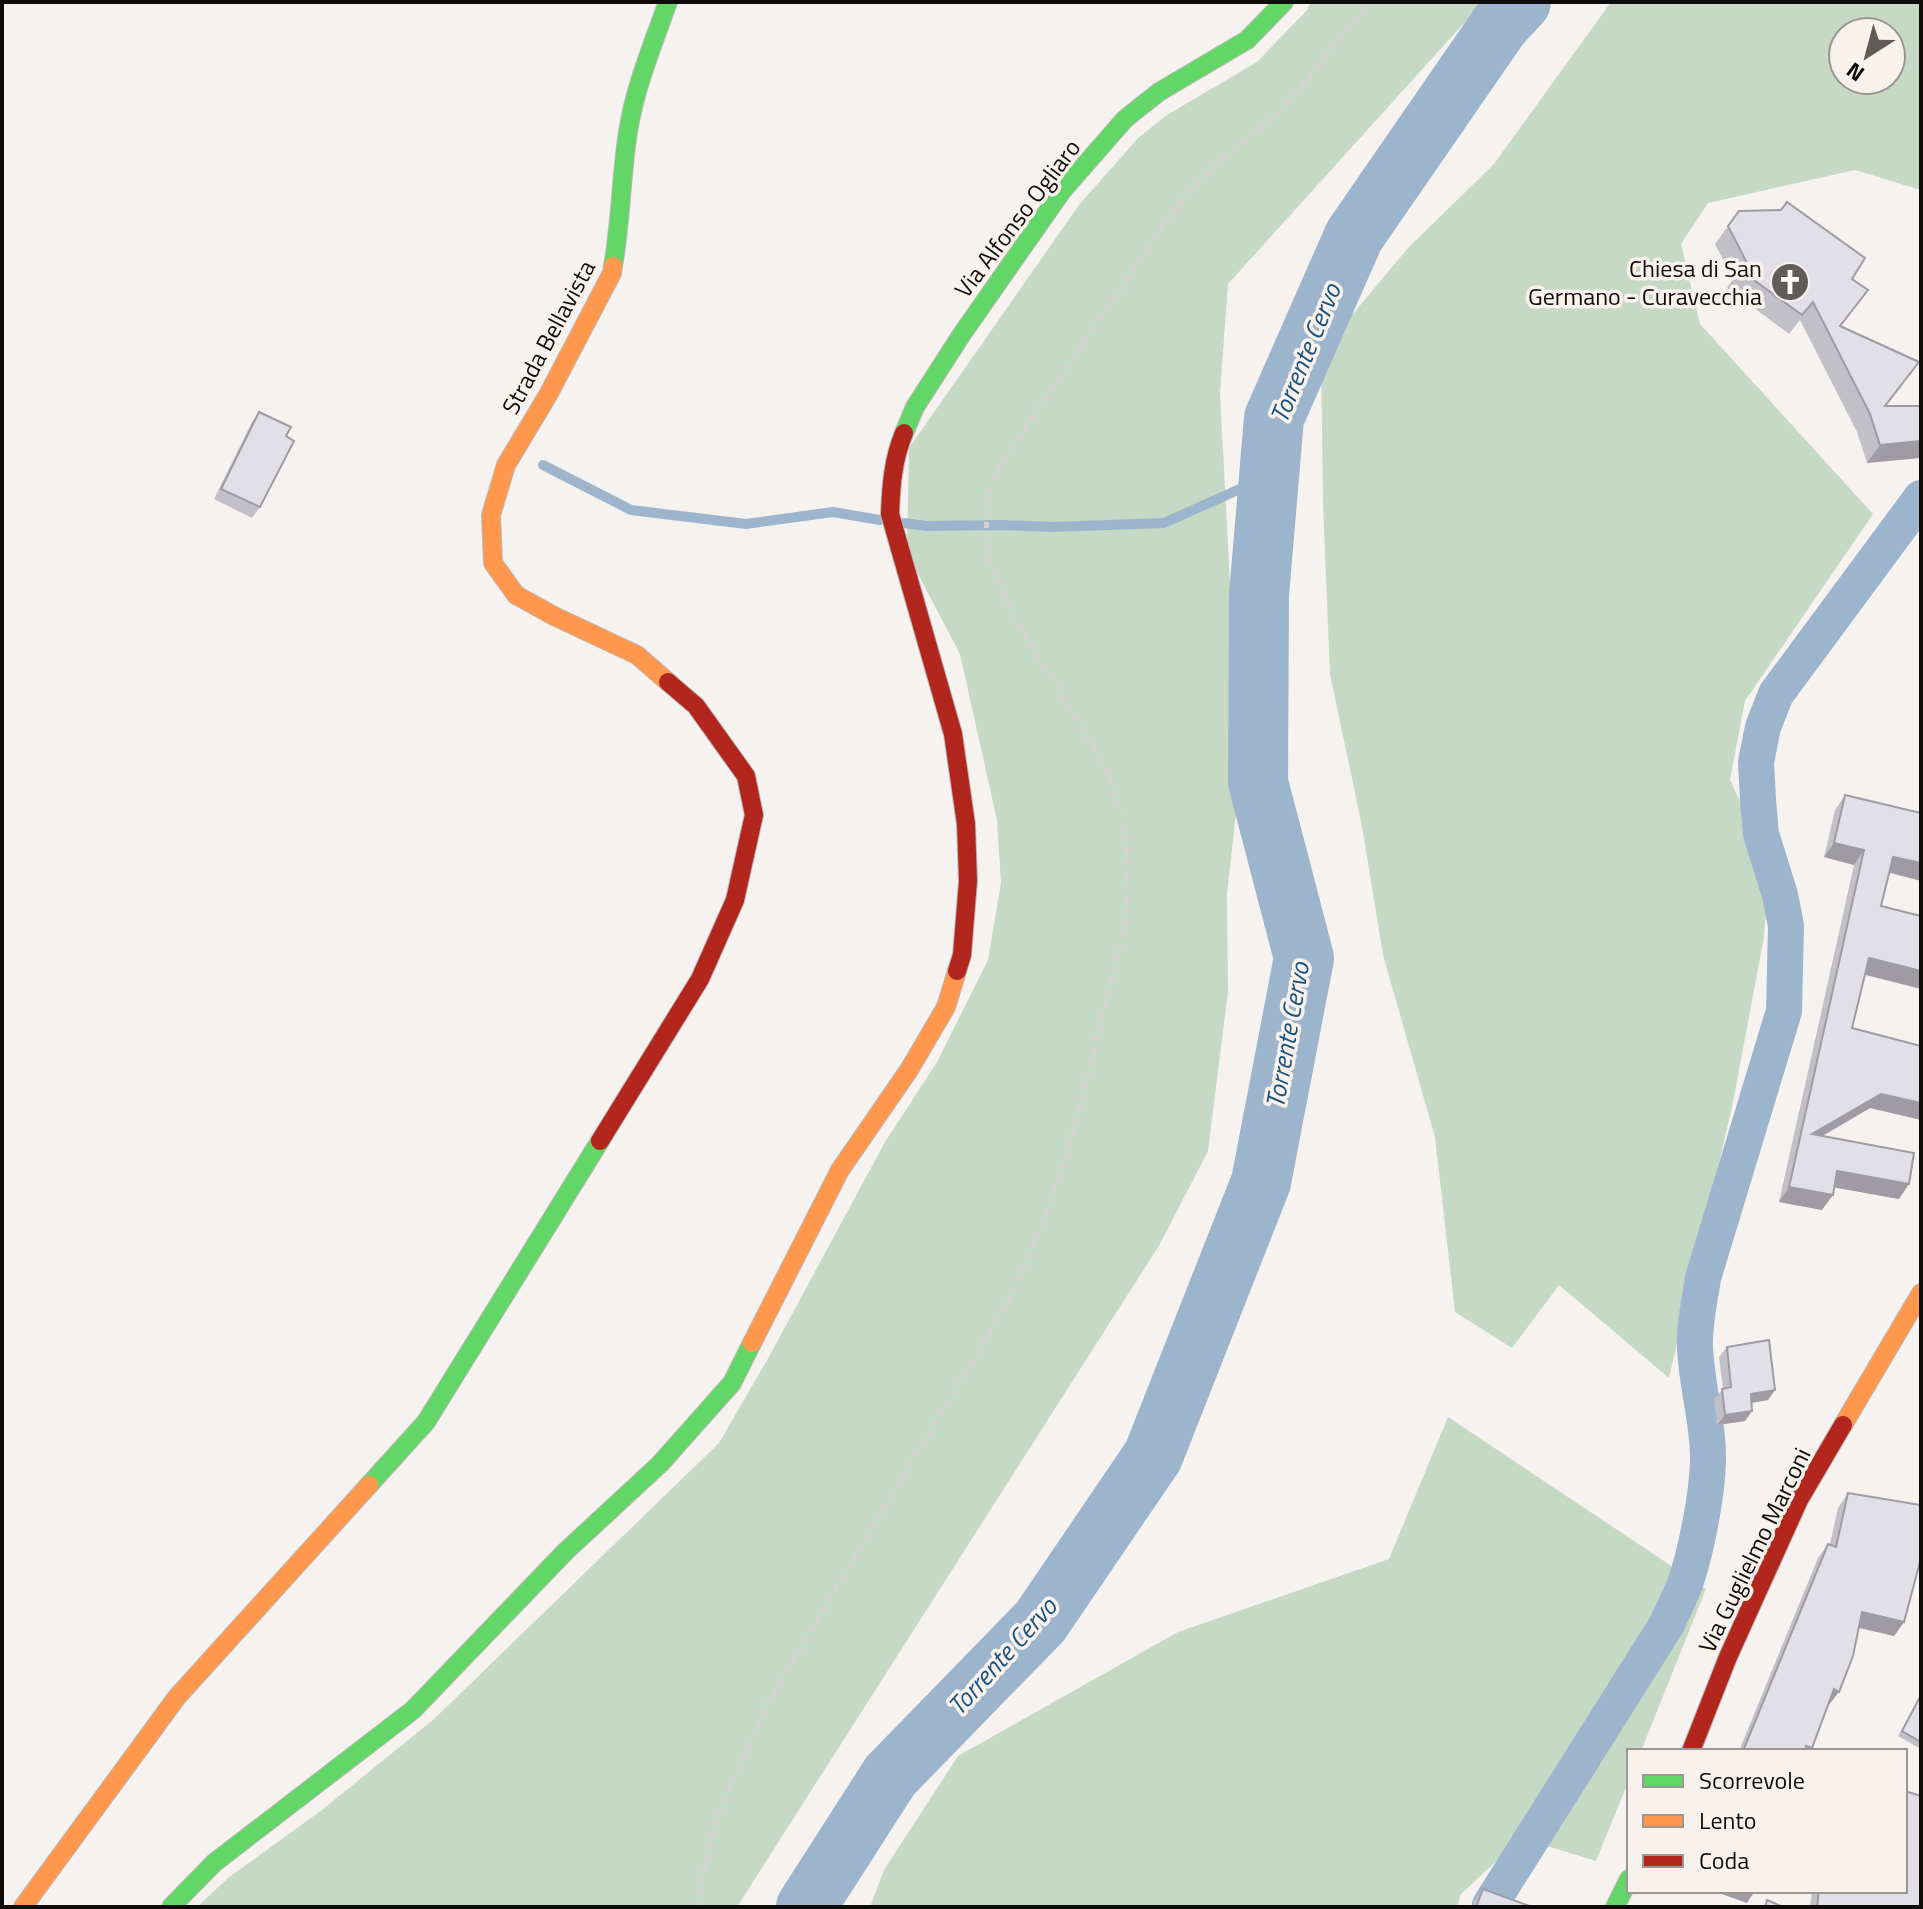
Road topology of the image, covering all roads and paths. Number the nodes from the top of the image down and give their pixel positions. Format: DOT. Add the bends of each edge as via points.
graph roads {
  1 [pos="668,2"];
  2 [pos="1284,2"];
  3 [pos="1370,2"];
  4 [pos="1921,1293"];
  5 [pos="1692,1749"];
  6 [pos="1627,1883"];
  7 [pos="23,1907"];
  8 [pos="171,1907"];
  9 [pos="696,1907"];
  10 [pos="1615,1907"];
  1 -- 7 [label="street, Strada Bellavista" via="628,131 612,273 506,465 491,515 493,563 516,595 637,655 696,706 746,776 754,815 735,900 700,979 426,1422 177,1697"];
  2 -- 8 [label="street, Via Alfonso Ogliaro" via="1247,40 1159,92 1125,119 1062,191 915,407 898,448 890,514 953,734 966,824 962,955 946,1007 840,1170 732,1383 660,1464 566,1551 413,1710 214,1863"];
  3 -- 9 [label="path" via="1283,109 1176,207 997,470 986,503 987,554 1011,611 1106,769 1126,835 1127,917 1070,1145 1038,1235 1010,1298 769,1701 716,1819"];
  4 -- 5 [label="street, Via Guglielmo Marconi" via="1799,1500"];
  6 -- 10 [label="street"];
}
